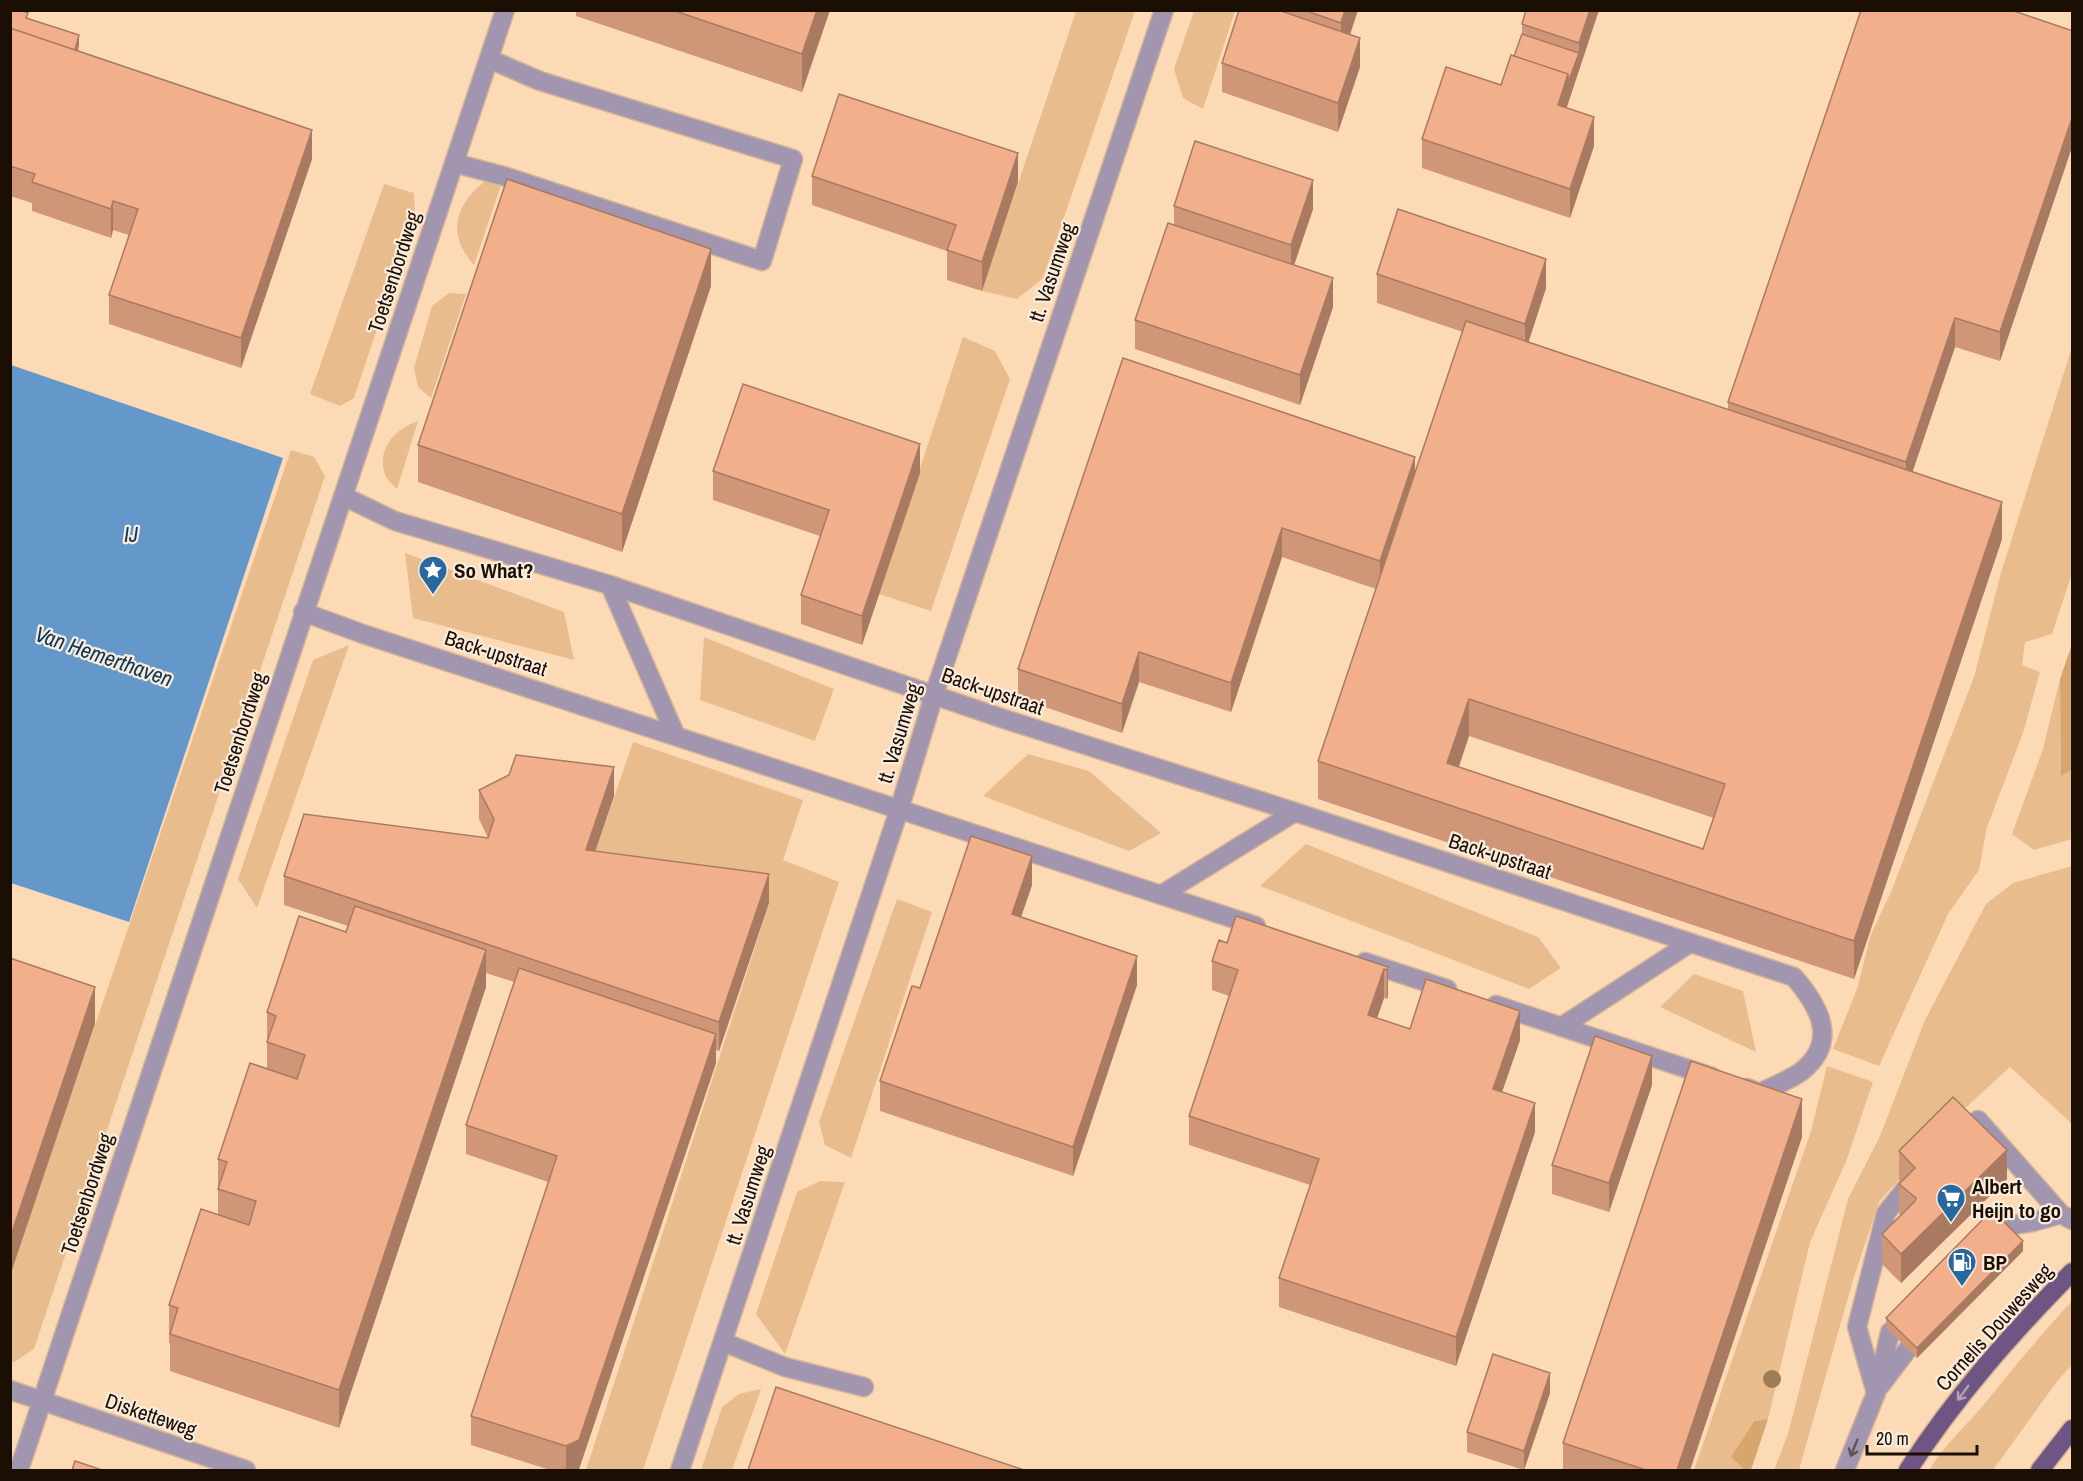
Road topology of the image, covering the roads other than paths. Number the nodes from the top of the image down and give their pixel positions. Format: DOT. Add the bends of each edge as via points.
graph roads {
  1 [pos="505,10"];
  2 [pos="1164,10"];
  3 [pos="489,59"];
  4 [pos="454,163"];
  5 [pos="343,496"];
  6 [pos="610,585"];
  7 [pos="303,612"];
  8 [pos="934,694"];
  9 [pos="675,734"];
  10 [pos="900,807"];
  11 [pos="1295,812"];
  12 [pos="1161,895"];
  13 [pos="1272,931"];
  14 [pos="1690,944"];
  15 [pos="1350,957"];
  16 [pos="1461,994"];
  17 [pos="1483,1001"];
  18 [pos="1561,1027"];
  19 [pos="1962,1135"];
  20 [pos="1906,1188"];
  21 [pos="2067,1217"];
  22 [pos="2033,1222"];
  23 [pos="1999,1227"];
  24 [pos="2013,1241"];
  25 [pos="2073,1272"];
  26 [pos="1890,1332"];
  27 [pos="723,1342"];
  28 [pos="1908,1349"];
  29 [pos="864,1387"];
  30 [pos="10,1390"];
  31 [pos="1876,1393"];
  32 [pos="42,1402"];
  33 [pos="2073,1430"];
  34 [pos="19,1470"];
  35 [pos="246,1470"];
  36 [pos="680,1470"];
  37 [pos="1845,1470"];
  38 [pos="1908,1470"];
  39 [pos="2040,1470"];
  1 -- 3 [label="street, Toetsenbordweg"];
  2 -- 8 [label="street, tt. Vasumweg"];
  3 -- 4 [label="street, Toetsenbordweg"];
  3 -- 4 [label="street" via="540,81 793,159 762,261"];
  4 -- 5 [label="street, Toetsenbordweg"];
  5 -- 6 [label="street, Back-upstraat" via="395,521"];
  5 -- 7 [label="street, Toetsenbordweg"];
  6 -- 8 [label="street, Back-upstraat"];
  6 -- 9 [label="street"];
  7 -- 9 [label="street, Back-upstraat"];
  7 -- 32 [label="street, Toetsenbordweg"];
  8 -- 10 [label="street, tt. Vasumweg"];
  8 -- 11 [label="street, Back-upstraat"];
  9 -- 10 [label="street, Back-upstraat"];
  10 -- 12 [label="street, Back-upstraat"];
  10 -- 27 [label="street, tt. Vasumweg"];
  11 -- 12 [label="street"];
  11 -- 14 [label="street, Back-upstraat"];
  12 -- 13 [label="street, Back-upstraat"];
  14 -- 18 [label="street"];
  14 -- 18 [label="street, Back-upstraat" via="1794,977 1814,1001 1823,1031 1818,1052 1802,1071 1760,1093"];
  15 -- 16 [label="street"];
  17 -- 18 [label="street, Back-upstraat"];
  19 -- 21 [label="street" via="1978,1120"];
  20 -- 31 [label="street" via="1886,1214 1857,1327"];
  21 -- 22 [label="street"];
  22 -- 23 [label="street"];
  22 -- 24 [label="street"];
  25 -- 38 [label="main road, Cornelis Douwesweg, one-way" via="1972,1379"];
  26 -- 31 [label="street"];
  27 -- 29 [label="street" via="785,1367"];
  27 -- 36 [label="street, tt. Vasumweg"];
  28 -- 31 [label="street"];
  30 -- 32 [label="street, Disketteweg"];
  31 -- 37 [label="street, one-way"];
  32 -- 34 [label="street, Toetsenbordweg"];
  32 -- 35 [label="street, Disketteweg"];
  33 -- 39 [label="main road"];
}
